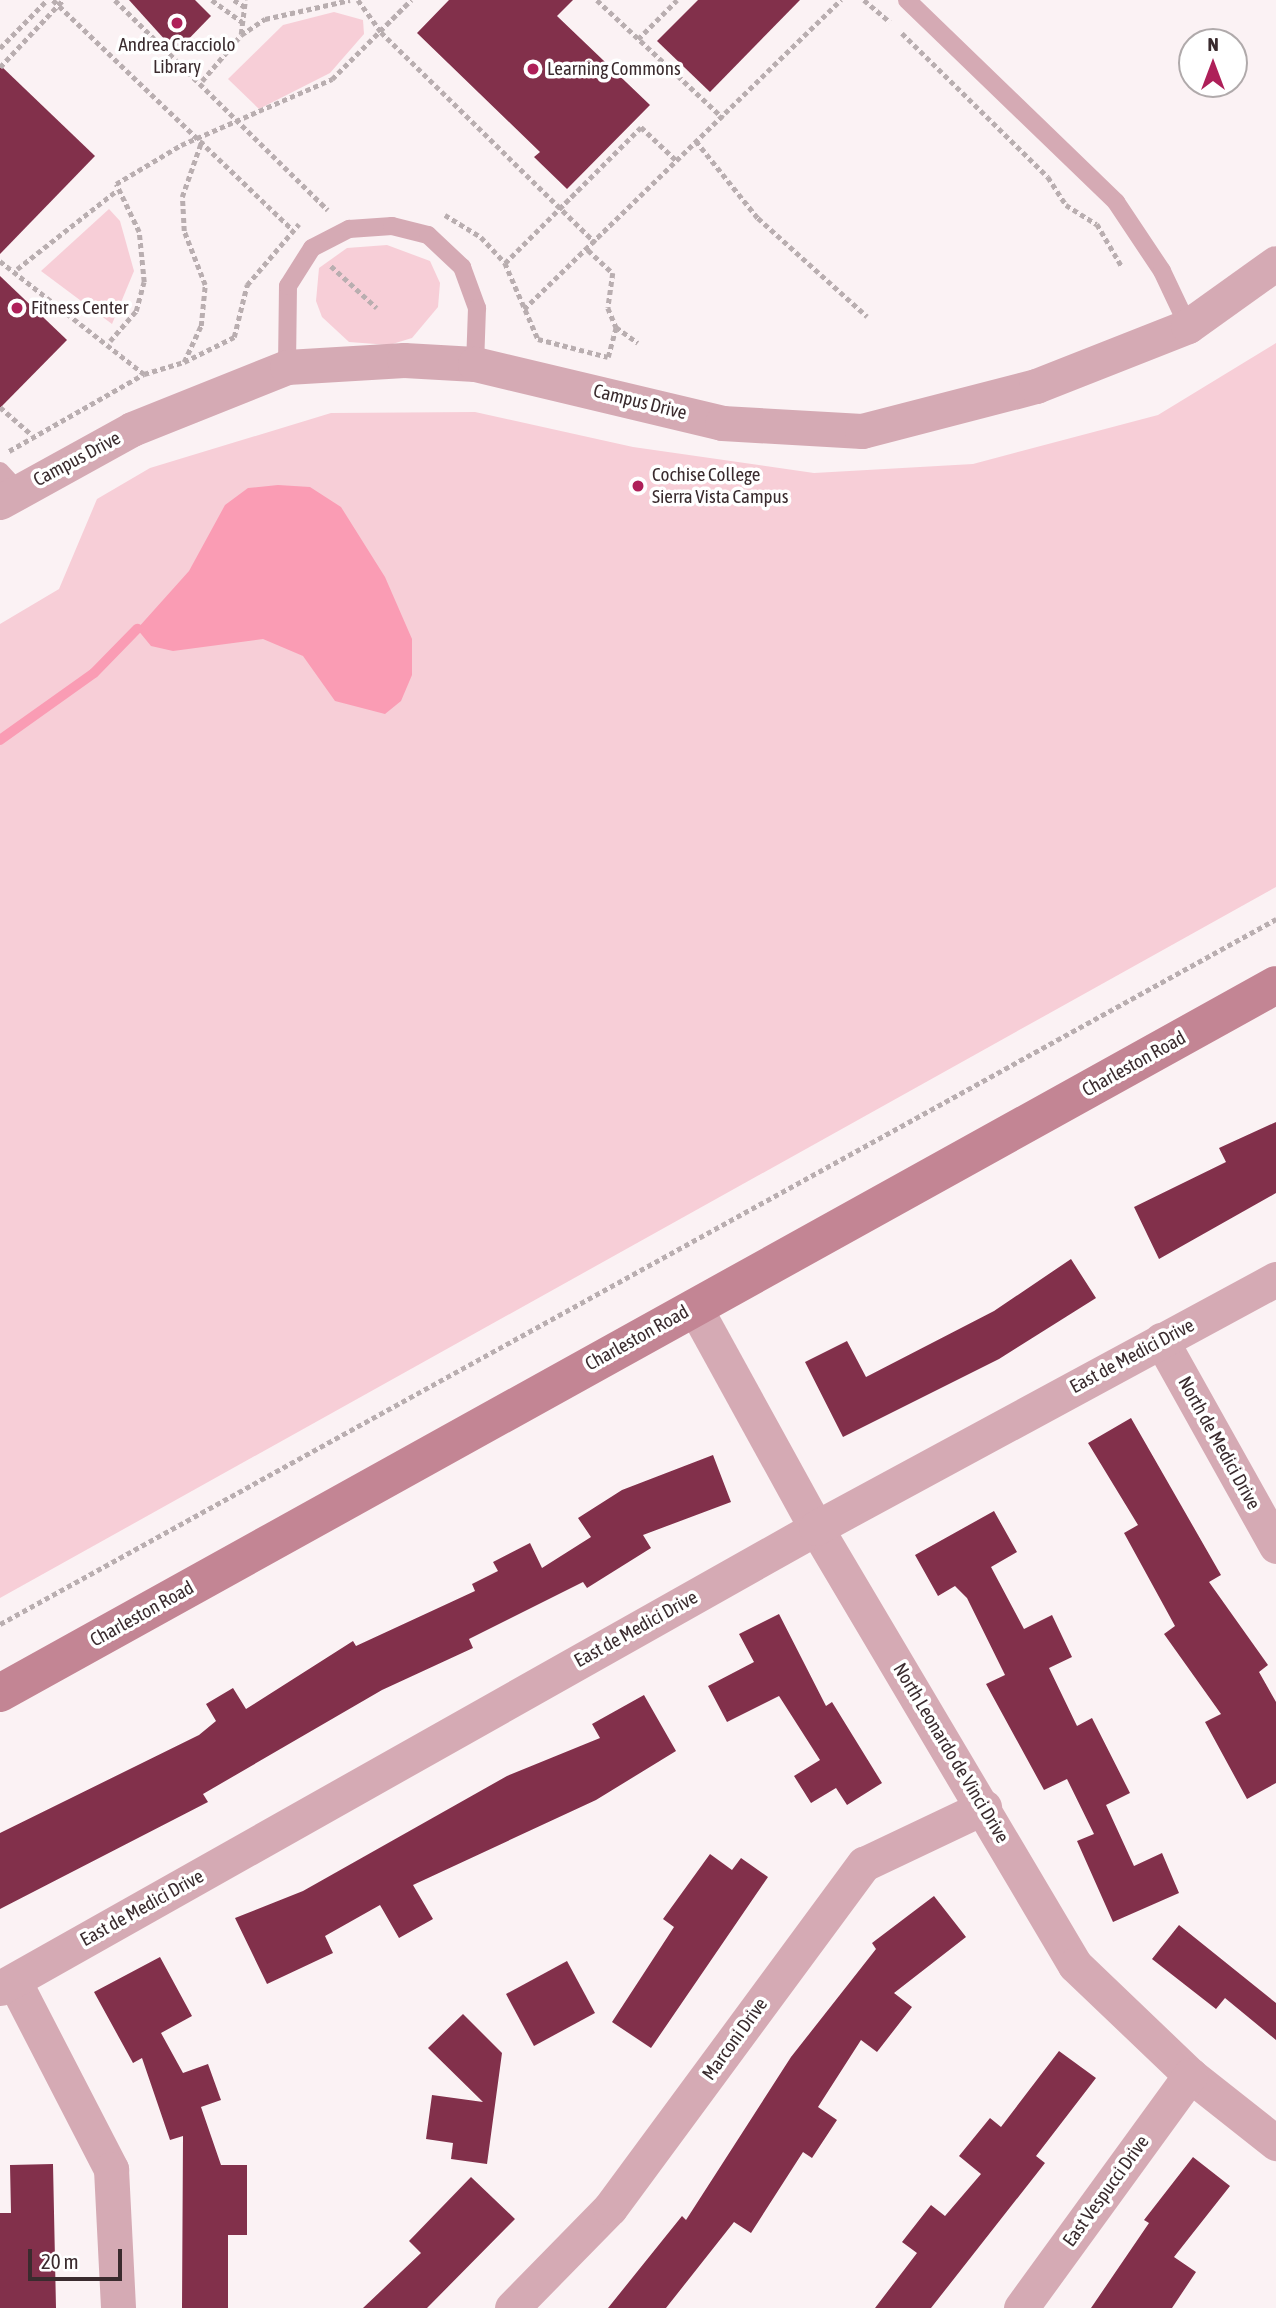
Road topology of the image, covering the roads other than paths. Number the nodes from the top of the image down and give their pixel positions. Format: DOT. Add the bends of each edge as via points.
graph roads {
  1 [pos="907,0"];
  2 [pos="1276,263"];
  3 [pos="1188,326"];
  4 [pos="475,364"];
  5 [pos="287,367"];
  6 [pos="6,488"];
  7 [pos="1276,985"];
  8 [pos="1276,1279"];
  9 [pos="694,1306"];
  10 [pos="1161,1340"];
  11 [pos="816,1528"];
  12 [pos="1276,1546"];
  13 [pos="0,1693"];
  14 [pos="984,1807"];
  15 [pos="7,1985"];
  16 [pos="1190,2075"];
  17 [pos="1276,2144"];
  18 [pos="118,2308"];
  19 [pos="512,2308"];
  20 [pos="1021,2308"];
  1 -- 3 [label="lane" via="1116,202 1162,271"];
  2 -- 3 [label="street, Campus Drive"];
  3 -- 4 [label="street, Campus Drive" via="1036,386 862,430 722,423"];
  4 -- 5 [label="street, Campus Drive" via="404,360"];
  4 -- 5 [label="lane" via="477,308 462,267 428,235 392,226 349,229 312,248 288,286 283,315"];
  5 -- 6 [label="street, Campus Drive" via="132,429"];
  7 -- 9 [label="main road, Charleston Road"];
  8 -- 10 [label="street, East de Medici Drive"];
  9 -- 11 [label="street, North Leonardo de Vinci Drive"];
  9 -- 13 [label="main road, Charleston Road"];
  10 -- 11 [label="street, East de Medici Drive"];
  10 -- 12 [label="street, North de Medici Drive"];
  11 -- 14 [label="street, North Leonardo de Vinci Drive"];
  11 -- 15 [label="street, East de Medici Drive"];
  14 -- 16 [label="street, North Leonardo de Vinci Drive" via="1075,1965"];
  14 -- 19 [label="street, Marconi Drive" via="864,1864 610,2208"];
  15 -- 18 [label="street" via="111,2169"];
  16 -- 17 [label="street, North Leonardo de Vinci Drive"];
  16 -- 20 [label="street, East Vespucci Drive"];
}
